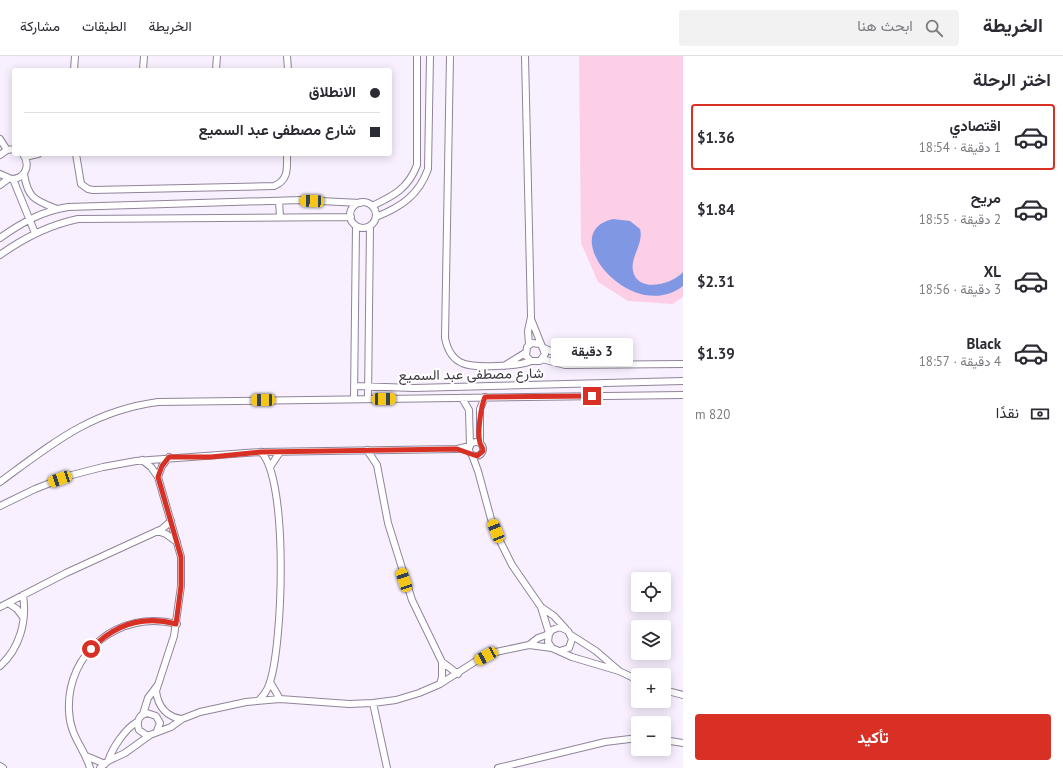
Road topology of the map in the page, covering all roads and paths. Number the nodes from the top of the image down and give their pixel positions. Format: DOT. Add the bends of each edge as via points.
graph roads {
  1 [pos="75,56"];
  2 [pos="144,56"];
  3 [pos="217,56"];
  4 [pos="287,56"];
  5 [pos="417,56"];
  6 [pos="430,56"];
  7 [pos="450,56"];
  8 [pos="525,56"];
  9 [pos="74,68"];
  10 [pos="143,68"];
  11 [pos="216,68"];
  12 [pos="288,68"];
  13 [pos="0,139"];
  14 [pos="12,149"];
  15 [pos="7,150"];
  16 [pos="0,154"];
  17 [pos="24,156"];
  18 [pos="76,156"];
  19 [pos="287,156"];
  20 [pos="0,174"];
  21 [pos="24,174"];
  22 [pos="11,179"];
  23 [pos="0,185"];
  24 [pos="279,201"];
  25 [pos="360,203"];
  26 [pos="372,206"];
  27 [pos="57,209"];
  28 [pos="280,217"];
  29 [pos="350,217"];
  30 [pos="376,217"];
  31 [pos="29,219"];
  32 [pos="356,226"];
  33 [pos="370,226"];
  34 [pos="35,233"];
  35 [pos="0,238"];
  36 [pos="0,255"];
  37 [pos="531,317"];
  38 [pos="529,345"];
  39 [pos="542,346"];
  40 [pos="525,353"];
  41 [pos="542,360"];
  42 [pos="530,361"];
  43 [pos="683,364"];
  44 [pos="579,365"];
  45 [pos="504,366"];
  46 [pos="683,381"];
  47 [pos="356,386"];
  48 [pos="369,386"];
  49 [pos="683,395"];
  50 [pos="485,397"];
  51 [pos="462,398"];
  52 [pos="354,399"];
  53 [pos="368,399"];
  54 [pos="480,443"];
  55 [pos="367,450"];
  56 [pos="385,450"];
  57 [pos="471,450"];
  58 [pos="261,452"];
  59 [pos="280,452"];
  60 [pos="481,454"];
  61 [pos="169,457"];
  62 [pos="142,460"];
  63 [pos="377,465"];
  64 [pos="270,467"];
  65 [pos="478,471"];
  66 [pos="158,477"];
  67 [pos="0,482"];
  68 [pos="0,506"];
  69 [pos="171,521"];
  70 [pos="158,531"];
  71 [pos="177,542"];
  72 [pos="22,595"];
  73 [pos="8,603"];
  74 [pos="0,607"];
  75 [pos="541,607"];
  76 [pos="23,618"];
  77 [pos="176,624"];
  78 [pos="565,628"];
  79 [pos="549,634"];
  80 [pos="571,635"];
  81 [pos="529,645"];
  82 [pos="552,648"];
  83 [pos="560,651"];
  84 [pos="442,662"];
  85 [pos="0,666"];
  86 [pos="619,671"];
  87 [pos="458,674"];
  88 [pos="631,677"];
  89 [pos="270,682"];
  90 [pos="440,684"];
  91 [pos="158,685"];
  92 [pos="671,692"];
  93 [pos="683,695"];
  94 [pos="280,699"];
  95 [pos="259,700"];
  96 [pos="373,703"];
  97 [pos="163,710"];
  98 [pos="143,714"];
  99 [pos="156,716"];
  100 [pos="182,719"];
  101 [pos="138,722"];
  102 [pos="157,731"];
  103 [pos="150,735"];
  104 [pos="631,739"];
  105 [pos="671,741"];
  106 [pos="683,743"];
  107 [pos="85,756"];
  108 [pos="104,764"];
  109 [pos="0,766"];
  110 [pos="3,768"];
  111 [pos="90,768"];
  112 [pos="387,768"];
  113 [pos="498,768"];
  1 -- 9 [label="street"];
  2 -- 10 [label="street"];
  3 -- 11 [label="street"];
  4 -- 12 [label="street"];
  5 -- 26 [label="street" via="417,165 406,186 397,194"];
  6 -- 30 [label="street" via="428,169 416,193 393,210"];
  7 -- 45 [label="street" via="445,338 451,354 463,364 474,367"];
  8 -- 37 [label="street"];
  13 -- 15 [label="street"];
  14 -- 15 [label="street"];
  15 -- 16 [label="street"];
  17 -- 21 [label="street" via="27,164"];
  18 -- 19 [label="street" via="81,184 84,188 93,190 274,186 285,179"];
  20 -- 22 [label="street"];
  21 -- 22 [label="street"];
  21 -- 27 [label="street" via="30,196"];
  22 -- 23 [label="street"];
  22 -- 31 [label="street"];
  24 -- 25 [label="street"];
  24 -- 27 [label="street"];
  24 -- 28 [label="street"];
  25 -- 26 [label="street"];
  25 -- 29 [label="street" via="352,210"];
  26 -- 30 [label="street"];
  27 -- 31 [label="street"];
  28 -- 29 [label="street"];
  28 -- 34 [label="street" via="93,218 56,224"];
  29 -- 32 [label="street"];
  30 -- 33 [label="street"];
  31 -- 34 [label="street"];
  31 -- 35 [label="street"];
  32 -- 33 [label="street"];
  32 -- 47 [label="street"];
  33 -- 48 [label="street"];
  34 -- 36 [label="street"];
  37 -- 38 [label="street"];
  37 -- 39 [label="street"];
  38 -- 39 [label="street" via="534,342"];
  38 -- 40 [label="street"];
  39 -- 41 [label="street" via="545,354"];
  39 -- 44 [label="street"];
  40 -- 42 [label="street"];
  40 -- 45 [label="street"];
  41 -- 42 [label="street"];
  41 -- 44 [label="street" via="564,365"];
  42 -- 45 [label="street"];
  43 -- 44 [label="street"];
  46 -- 48 [label="street, شارع مصطفى عبد السميع" via="422,388"];
  47 -- 48 [label="street, شارع مصطفى عبد السميع"];
  47 -- 52 [label="street"];
  48 -- 53 [label="street"];
  49 -- 50 [label="street, شارع مصطفى عبد السميع"];
  50 -- 51 [label="street, شارع مصطفى عبد السميع"];
  50 -- 54 [label="street" via="480,409"];
  51 -- 53 [label="street, شارع مصطفى عبد السميع"];
  51 -- 57 [label="street" via="469,410"];
  52 -- 53 [label="street, شارع مصطفى عبد السميع"];
  52 -- 67 [label="street, شارع مصطفى عبد السميع" via="171,401 133,406 97,418 75,429"];
  54 -- 57 [label="street" via="474,442"];
  54 -- 60 [label="street" via="483,448"];
  55 -- 56 [label="street"];
  55 -- 59 [label="street"];
  55 -- 63 [label="street"];
  56 -- 57 [label="street"];
  56 -- 63 [label="street"];
  57 -- 60 [label="street" via="477,456"];
  57 -- 65 [label="street"];
  58 -- 59 [label="street"];
  58 -- 61 [label="street" via="211,457"];
  58 -- 64 [label="street"];
  59 -- 64 [label="street"];
  60 -- 65 [label="street"];
  61 -- 62 [label="street"];
  61 -- 66 [label="street"];
  62 -- 66 [label="street"];
  62 -- 68 [label="street" via="68,476"];
  63 -- 84 [label="street" via="388,524 402,573"];
  64 -- 89 [label="street" via="280,531 282,574 279,628"];
  65 -- 75 [label="street" via="501,543"];
  66 -- 69 [label="street"];
  69 -- 70 [label="street"];
  69 -- 71 [label="street"];
  70 -- 71 [label="street"];
  70 -- 72 [label="street" via="85,563"];
  71 -- 77 [label="street" via="181,557 181,586"];
  72 -- 73 [label="street"];
  72 -- 76 [label="street"];
  73 -- 74 [label="street"];
  73 -- 76 [label="street" via="17,609"];
  75 -- 78 [label="street"];
  75 -- 79 [label="street"];
  76 -- 85 [label="street" via="17,644"];
  77 -- 91 [label="street"];
  77 -- 107 [label="street" via="148,620 125,625 104,637 86,655 72,682 68,706 76,742"];
  78 -- 79 [label="street" via="556,628"];
  78 -- 80 [label="street"];
  79 -- 81 [label="street"];
  79 -- 82 [label="street" via="548,642"];
  80 -- 83 [label="street" via="571,644"];
  80 -- 86 [label="street" via="596,651"];
  81 -- 82 [label="street"];
  81 -- 87 [label="street" via="496,652 476,661"];
  82 -- 83 [label="street"];
  83 -- 86 [label="street"];
  84 -- 87 [label="street"];
  84 -- 90 [label="street"];
  86 -- 88 [label="street"];
  87 -- 90 [label="street"];
  89 -- 94 [label="street"];
  89 -- 95 [label="street"];
  90 -- 96 [label="street" via="396,700"];
  91 -- 97 [label="street" via="157,698"];
  91 -- 98 [label="street" via="148,698"];
  92 -- 93 [label="street"];
  94 -- 95 [label="street"];
  94 -- 96 [label="street"];
  95 -- 100 [label="street" via="217,707"];
  96 -- 112 [label="street"];
  97 -- 99 [label="street"];
  97 -- 100 [label="street"];
  98 -- 99 [label="street" via="152,713"];
  98 -- 101 [label="street"];
  99 -- 102 [label="street" via="160,723"];
  100 -- 102 [label="street" via="171,727"];
  101 -- 103 [label="street" via="139,730"];
  101 -- 108 [label="street" via="116,745"];
  102 -- 103 [label="street"];
  103 -- 108 [label="street"];
  104 -- 113 [label="street" via="605,742"];
  105 -- 106 [label="street"];
  107 -- 108 [label="street"];
  107 -- 111 [label="street"];
  109 -- 110 [label="street"];
}
